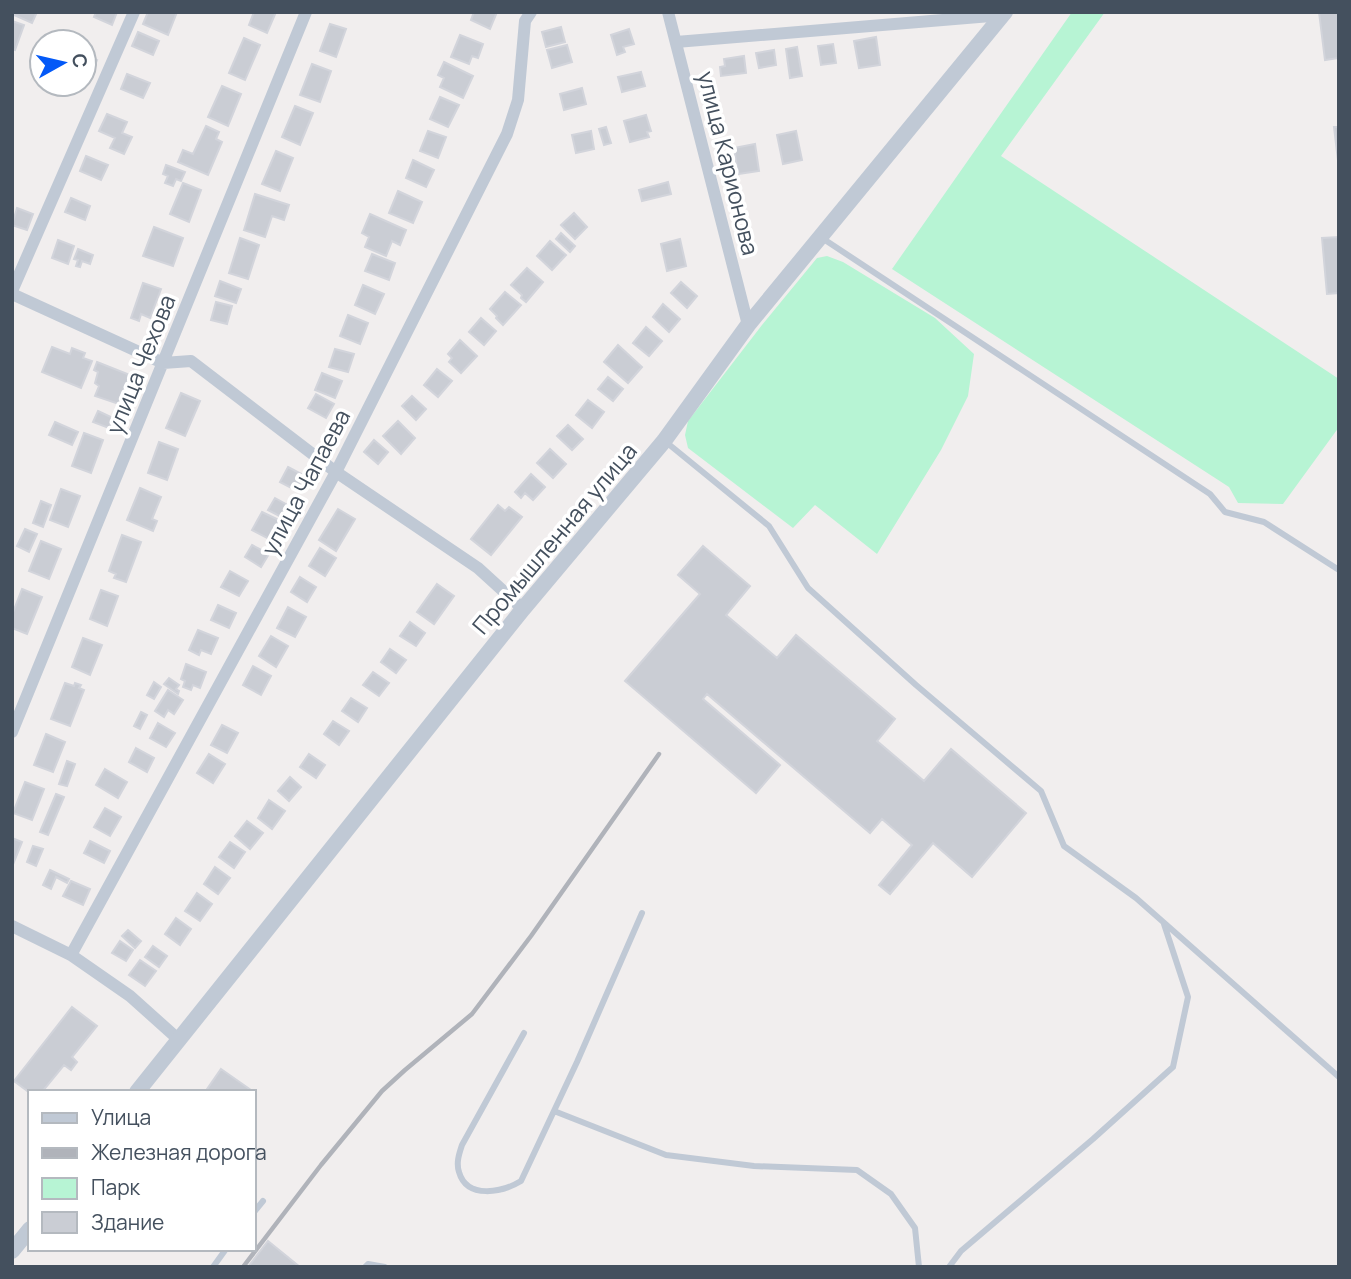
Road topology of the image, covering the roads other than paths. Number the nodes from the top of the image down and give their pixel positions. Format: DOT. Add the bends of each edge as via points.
graph roads {
  1 [pos="134,12"];
  2 [pos="306,12"];
  3 [pos="530,12"];
  4 [pos="668,12"];
  5 [pos="1004,14"];
  6 [pos="676,41"];
  7 [pos="821,237"];
  8 [pos="12,293"];
  9 [pos="748,325"];
  10 [pos="163,363"];
  11 [pos="664,441"];
  12 [pos="336,472"];
  13 [pos="1339,570"];
  14 [pos="523,609"];
  15 [pos="12,732"];
  16 [pos="642,913"];
  17 [pos="1163,922"];
  18 [pos="12,926"];
  19 [pos="71,955"];
  20 [pos="524,1033"];
  21 [pos="178,1039"];
  22 [pos="1339,1077"];
  23 [pos="139,1090"];
  24 [pos="554,1111"];
  25 [pos="263,1201"];
  26 [pos="256,1210"];
  27 [pos="28,1231"];
  28 [pos="12,1251"];
  29 [pos="225,1251"];
  30 [pos="213,1267"];
  31 [pos="365,1267"];
  32 [pos="385,1267"];
  33 [pos="919,1267"];
  34 [pos="949,1267"];
  1 -- 8 [label="street"];
  2 -- 10 [label="street, улица Чехова"];
  3 -- 12 [label="street, улица Чапаева" via="525,21 518,100 506,134"];
  4 -- 6 [label="street, улица Карионова"];
  5 -- 6 [label="street"];
  5 -- 7 [label="street, Промышленная улица"];
  6 -- 9 [label="street, улица Карионова"];
  7 -- 9 [label="street, Промышленная улица"];
  7 -- 13 [label="lane" via="1210,494 1225,512 1264,522"];
  8 -- 10 [label="street"];
  9 -- 11 [label="street, Промышленная улица"];
  10 -- 12 [label="street" via="191,361"];
  10 -- 15 [label="street, улица Чехова"];
  11 -- 14 [label="street, Промышленная улица"];
  11 -- 17 [label="lane" via="769,526 808,588 1041,791 1064,846"];
  12 -- 14 [label="street" via="478,568"];
  12 -- 19 [label="street, улица Чапаева"];
  14 -- 21 [label="street, Промышленная улица"];
  16 -- 24 [label="lane"];
  17 -- 22 [label="lane"];
  17 -- 34 [label="lane" via="1188,997 1173,1067 961,1251"];
  18 -- 19 [label="street"];
  19 -- 21 [label="street" via="130,996"];
  20 -- 24 [label="lane" via="462,1145 459,1173 466,1183 490,1192 521,1181"];
  21 -- 23 [label="street, Промышленная улица"];
  24 -- 33 [label="lane" via="666,1155 754,1166 857,1170 891,1194 915,1228"];
  25 -- 26 [label="lane"];
  27 -- 28 [label="street"];
  29 -- 30 [label="lane"];
  31 -- 32 [label="lane"];
}
